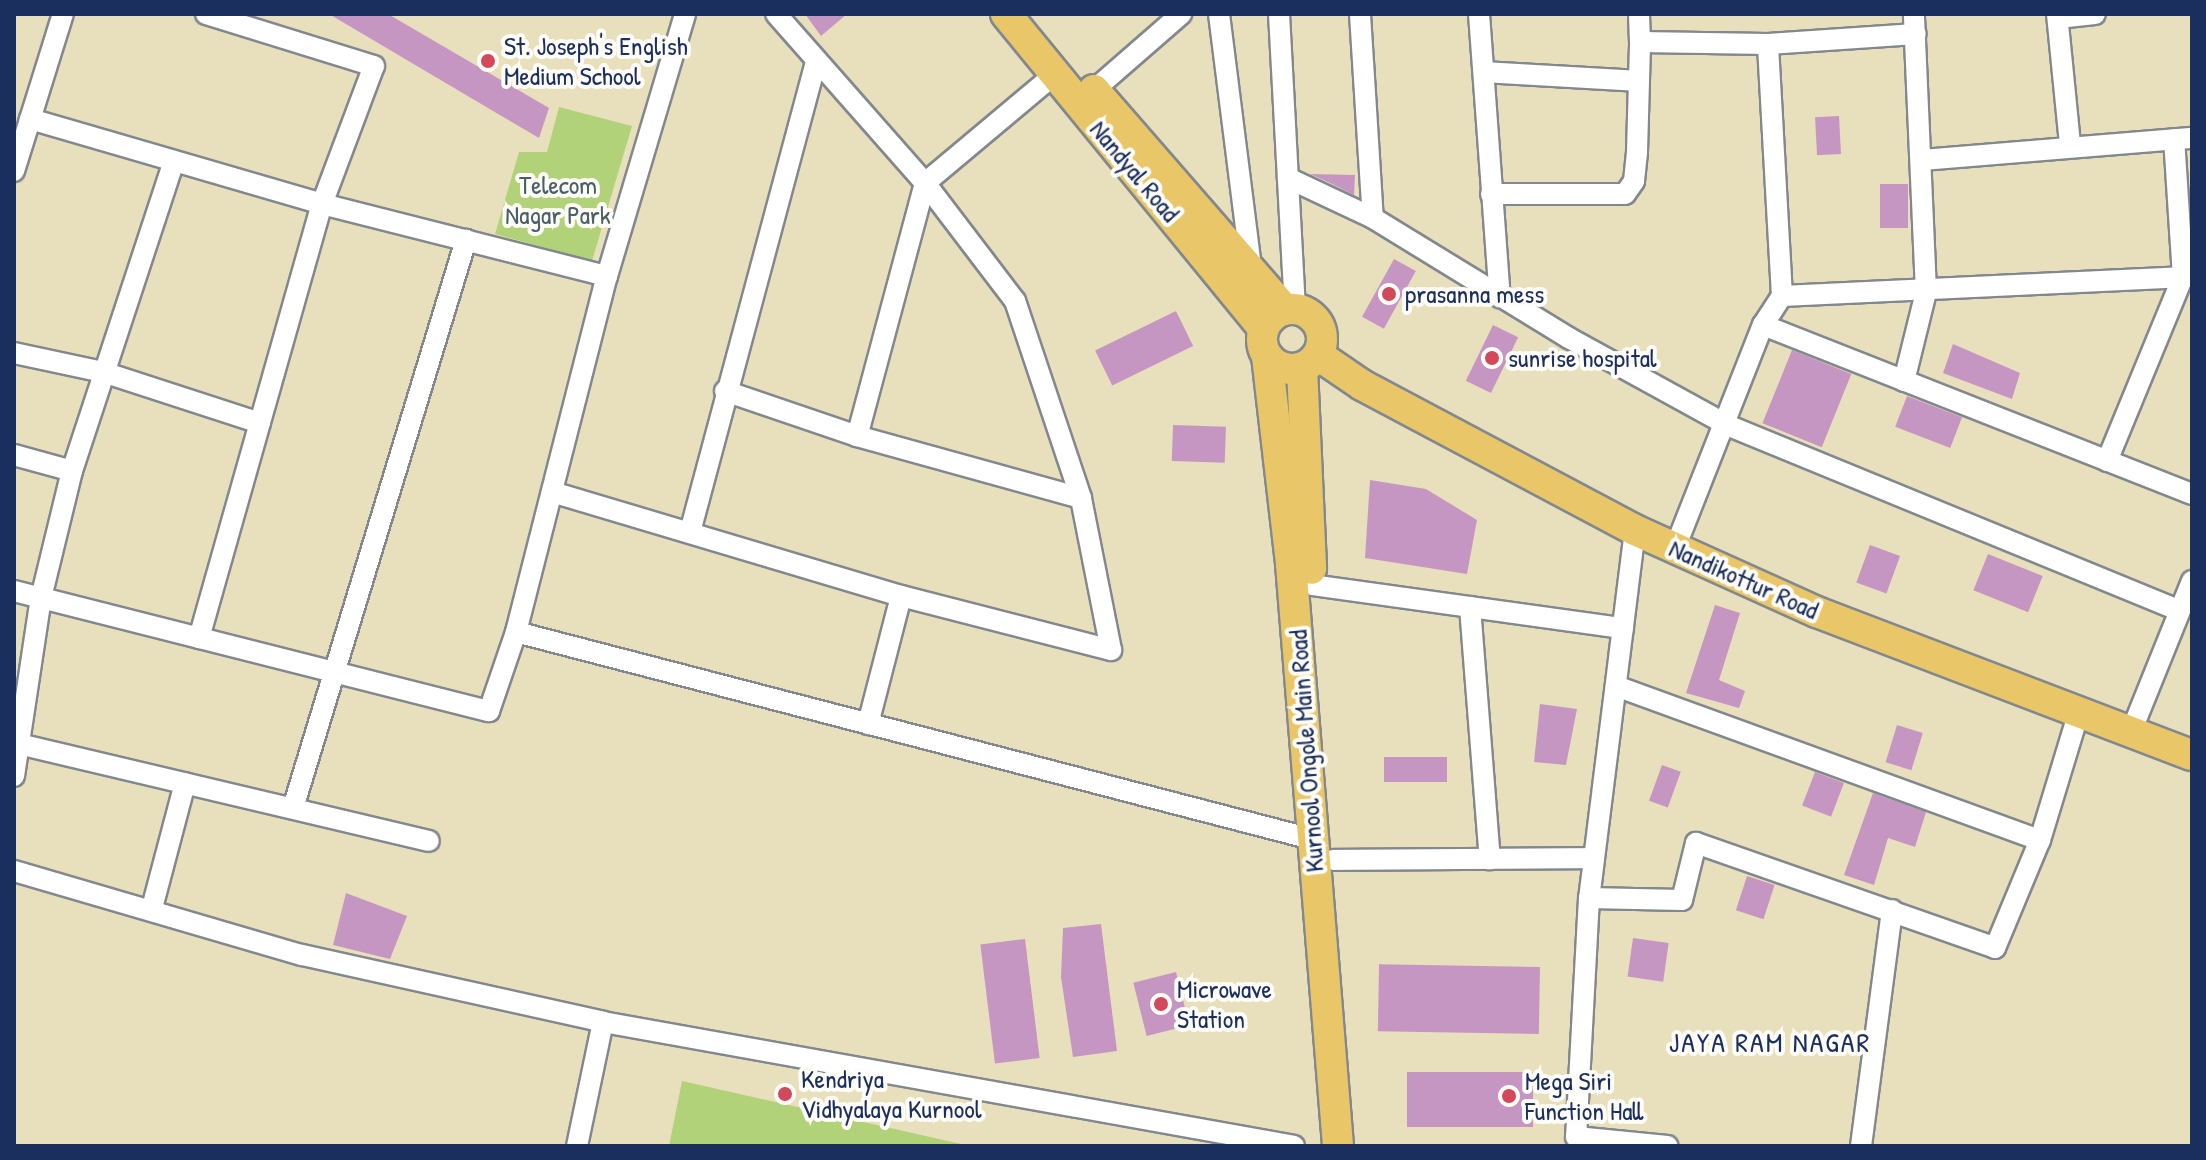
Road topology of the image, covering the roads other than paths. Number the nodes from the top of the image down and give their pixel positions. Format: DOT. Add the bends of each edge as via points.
graph roads {
  1 [pos="63,14"];
  2 [pos="206,14"];
  3 [pos="685,14"];
  4 [pos="776,14"];
  5 [pos="1006,14"];
  6 [pos="1033,14"];
  7 [pos="1181,14"];
  8 [pos="1279,14"];
  9 [pos="1360,14"];
  10 [pos="1479,14"];
  11 [pos="1639,14"];
  12 [pos="2095,14"];
  13 [pos="2057,16"];
  14 [pos="1216,19"];
  15 [pos="1915,24"];
  16 [pos="1640,42"];
  17 [pos="1768,44"];
  18 [pos="816,61"];
  19 [pos="1484,72"];
  20 [pos="1055,74"];
  21 [pos="1639,81"];
  22 [pos="1094,90"];
  23 [pos="30,119"];
  24 [pos="2183,138"];
  25 [pos="2070,145"];
  26 [pos="1923,160"];
  27 [pos="174,161"];
  28 [pos="14,171"];
  29 [pos="1288,178"];
  30 [pos="925,183"];
  31 [pos="1491,194"];
  32 [pos="322,204"];
  33 [pos="1373,218"];
  34 [pos="466,240"];
  35 [pos="1251,268"];
  36 [pos="607,276"];
  37 [pos="2188,277"];
  38 [pos="1926,292"];
  39 [pos="1782,296"];
  40 [pos="1500,297"];
  41 [pos="1763,325"];
  42 [pos="1277,326"];
  43 [pos="14,353"];
  44 [pos="1310,362"];
  45 [pos="103,372"];
  46 [pos="1904,381"];
  47 [pos="725,391"];
  48 [pos="260,423"];
  49 [pos="1727,425"];
  50 [pos="857,436"];
  51 [pos="14,455"];
  52 [pos="2107,461"];
  53 [pos="72,471"];
  54 [pos="552,492"];
  55 [pos="2192,494"];
  56 [pos="1081,498"];
  57 [pos="1635,530"];
  58 [pos="690,532"];
  59 [pos="1675,548"];
  60 [pos="2192,581"];
  61 [pos="1312,585"];
  62 [pos="14,591"];
  63 [pos="901,596"];
  64 [pos="41,598"];
  65 [pos="1470,607"];
  66 [pos="2179,610"];
  67 [pos="1623,628"];
  68 [pos="516,632"];
  69 [pos="199,638"];
  70 [pos="337,673"];
  71 [pos="1616,686"];
  72 [pos="2079,712"];
  73 [pos="868,724"];
  74 [pos="2131,732"];
  75 [pos="19,744"];
  76 [pos="2192,755"];
  77 [pos="14,776"];
  78 [pos="185,783"];
  79 [pos="293,808"];
  80 [pos="2040,840"];
  81 [pos="429,841"];
  82 [pos="1322,850"];
  83 [pos="1594,858"];
  84 [pos="1490,859"];
  85 [pos="14,871"];
  86 [pos="1589,898"];
  87 [pos="152,908"];
  88 [pos="1892,910"];
  89 [pos="603,1022"];
  90 [pos="577,1146"];
  91 [pos="1294,1146"];
  92 [pos="1338,1146"];
  93 [pos="1353,1146"];
  94 [pos="1668,1146"];
  95 [pos="1861,1146"];
  1 -- 23 [label="street"];
  2 -- 32 [label="street" via="374,66"];
  3 -- 36 [label="street"];
  4 -- 18 [label="street"];
  5 -- 20 [label="main road, Nandyal Road"];
  6 -- 22 [label="main road, Nandyal Road"];
  7 -- 22 [label="street"];
  8 -- 29 [label="street"];
  9 -- 33 [label="street"];
  10 -- 19 [label="street"];
  11 -- 16 [label="street"];
  12 -- 13 [label="street"];
  13 -- 25 [label="street"];
  14 -- 35 [label="street"];
  15 -- 17 [label="street"];
  15 -- 26 [label="street"];
  16 -- 17 [label="street"];
  16 -- 21 [label="street"];
  17 -- 39 [label="street"];
  18 -- 30 [label="street"];
  18 -- 47 [label="street"];
  19 -- 21 [label="street"];
  19 -- 31 [label="street"];
  20 -- 30 [label="street"];
  20 -- 42 [label="main road, Nandyal Road"];
  21 -- 31 [label="street" via="1634,181 1625,194"];
  22 -- 35 [label="main road, Nandyal Road"];
  23 -- 27 [label="street"];
  23 -- 28 [label="street"];
  24 -- 25 [label="street"];
  24 -- 37 [label="street"];
  25 -- 26 [label="street"];
  26 -- 38 [label="street"];
  27 -- 32 [label="street"];
  27 -- 45 [label="street"];
  29 -- 33 [label="street"];
  29 -- 42 [label="street"];
  30 -- 50 [label="street"];
  30 -- 56 [label="street" via="1015,301"];
  31 -- 40 [label="street"];
  32 -- 34 [label="street"];
  32 -- 48 [label="street"];
  33 -- 40 [label="street"];
  34 -- 36 [label="street"];
  34 -- 70 [label="street"];
  35 -- 42 [label="main road, Nandyal Road"];
  36 -- 54 [label="street"];
  37 -- 38 [label="street"];
  37 -- 52 [label="street"];
  38 -- 39 [label="street"];
  38 -- 46 [label="street"];
  39 -- 41 [label="street"];
  40 -- 49 [label="street"];
  41 -- 46 [label="street"];
  41 -- 49 [label="street"];
  42 -- 44 [label="main road, Nandikottur Road" via="1282,368"];
  42 -- 44 [label="main road, Kurnool Ongole Main Road" via="1319,326"];
  42 -- 82 [label="main road, Kurnool Ongole Main Road" via="1291,564"];
  43 -- 45 [label="street"];
  44 -- 57 [label="main road, Nandikottur Road"];
  44 -- 61 [label="main road, Kurnool Ongole Main Road"];
  45 -- 48 [label="street"];
  45 -- 53 [label="street"];
  46 -- 52 [label="street"];
  47 -- 50 [label="street"];
  47 -- 58 [label="street"];
  48 -- 69 [label="street"];
  49 -- 59 [label="street"];
  49 -- 66 [label="street"];
  50 -- 56 [label="street"];
  51 -- 53 [label="street"];
  52 -- 55 [label="street"];
  53 -- 64 [label="street"];
  54 -- 58 [label="street"];
  54 -- 68 [label="street"];
  56 -- 63 [label="street" via="1111,650"];
  57 -- 59 [label="main road, Nandikottur Road"];
  57 -- 67 [label="street"];
  58 -- 63 [label="street"];
  59 -- 72 [label="main road, Nandikottur Road" via="1817,612"];
  60 -- 66 [label="street"];
  61 -- 65 [label="street"];
  61 -- 82 [label="main road, Kurnool Ongole Main Road"];
  62 -- 64 [label="street"];
  63 -- 73 [label="street"];
  64 -- 69 [label="street"];
  64 -- 75 [label="street"];
  65 -- 67 [label="street"];
  65 -- 84 [label="street"];
  66 -- 74 [label="street"];
  67 -- 71 [label="street"];
  68 -- 70 [label="street" via="489,711"];
  68 -- 73 [label="street"];
  69 -- 70 [label="street"];
  70 -- 79 [label="street"];
  71 -- 80 [label="street"];
  71 -- 83 [label="street"];
  72 -- 74 [label="main road, Nandikottur Road"];
  72 -- 80 [label="street"];
  73 -- 82 [label="street"];
  74 -- 76 [label="main road, Nandikottur Road"];
  75 -- 77 [label="street"];
  75 -- 78 [label="street"];
  78 -- 79 [label="street"];
  78 -- 87 [label="street"];
  79 -- 81 [label="street"];
  80 -- 88 [label="street" via="1995,948"];
  82 -- 84 [label="street"];
  82 -- 92 [label="main road, Kurnool Ongole Main Road"];
  82 -- 93 [label="main road, Kurnool Ongole Main Road"];
  83 -- 84 [label="street"];
  83 -- 86 [label="street"];
  85 -- 87 [label="street"];
  86 -- 88 [label="street" via="1682,900 1696,843"];
  86 -- 94 [label="street" via="1576,1137"];
  87 -- 89 [label="street" via="302,955"];
  88 -- 95 [label="street"];
  89 -- 90 [label="street"];
  89 -- 91 [label="street"];
}
